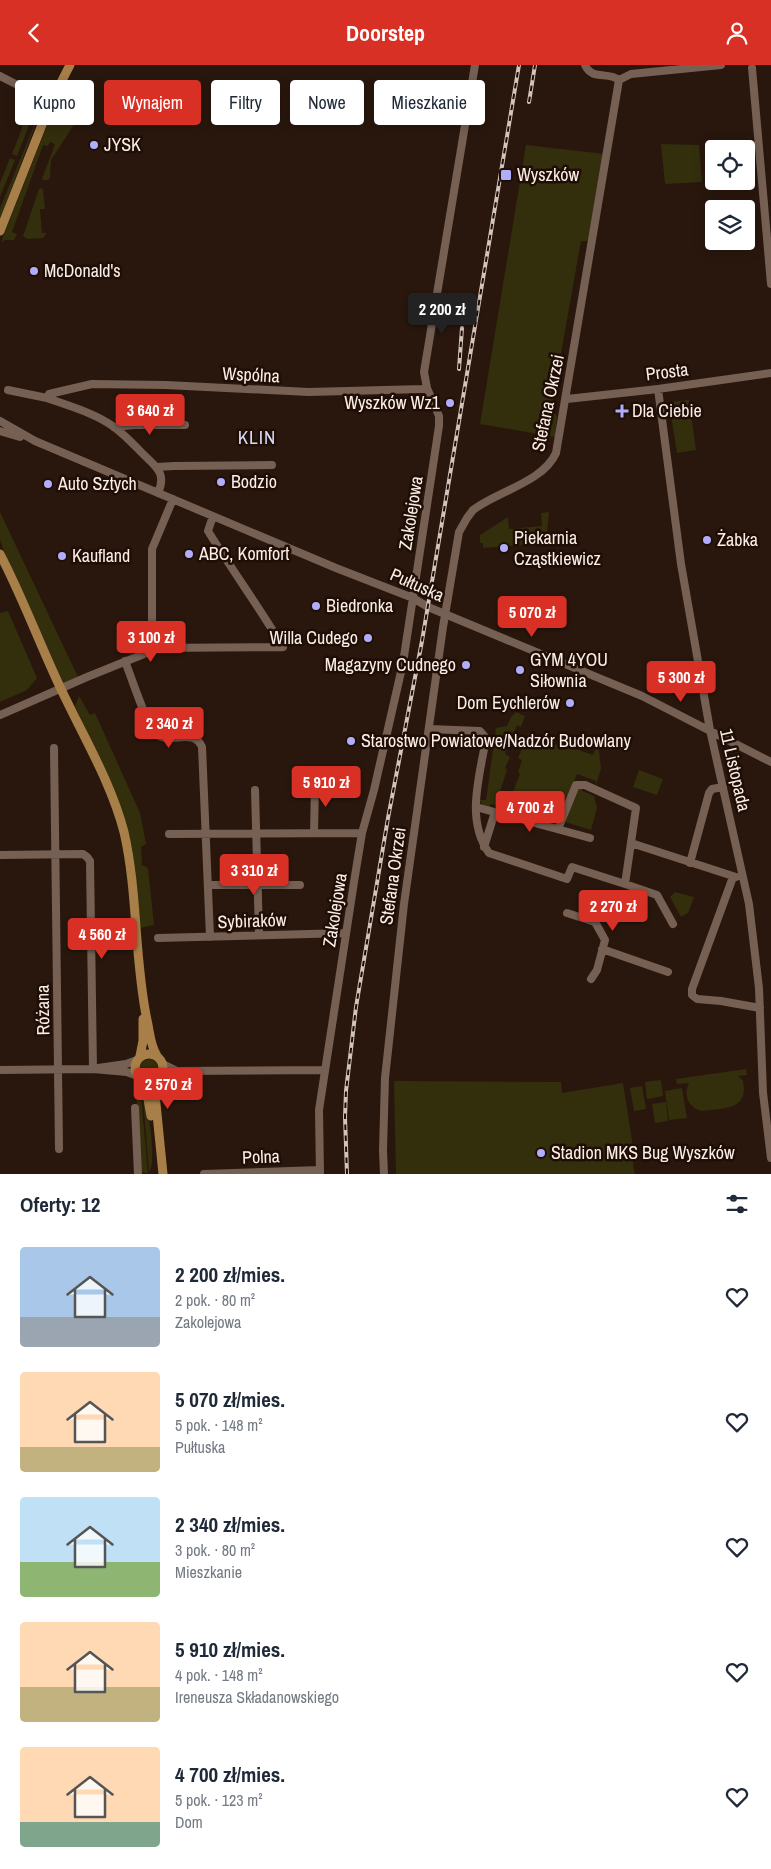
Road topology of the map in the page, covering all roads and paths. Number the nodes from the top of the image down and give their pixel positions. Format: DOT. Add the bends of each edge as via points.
graph roads {
  1 [pos="70,65"];
  2 [pos="475,65"];
  3 [pos="585,65"];
  4 [pos="721,65"];
  5 [pos="752,66"];
  6 [pos="0,76"];
  7 [pos="62,80"];
  8 [pos="619,80"];
  9 [pos="15,84"];
  10 [pos="42,125"];
  11 [pos="0,231"];
  12 [pos="771,284"];
  13 [pos="771,373"];
  14 [pos="427,388"];
  15 [pos="658,389"];
  16 [pos="8,390"];
  17 [pos="47,398"];
  18 [pos="567,399"];
  19 [pos="0,421"];
  20 [pos="185,425"];
  21 [pos="114,427"];
  22 [pos="0,431"];
  23 [pos="35,441"];
  24 [pos="272,465"];
  25 [pos="156,467"];
  26 [pos="158,493"];
  27 [pos="173,499"];
  28 [pos="213,516"];
  29 [pos="0,554"];
  30 [pos="413,598"];
  31 [pos="446,614"];
  32 [pos="152,648"];
  33 [pos="125,661"];
  34 [pos="61,689"];
  35 [pos="0,715"];
  36 [pos="428,729"];
  37 [pos="710,730"];
  38 [pos="54,748"];
  39 [pos="771,763"];
  40 [pos="315,784"];
  41 [pos="723,787"];
  42 [pos="255,790"];
  43 [pos="476,807"];
  44 [pos="495,812"];
  45 [pos="558,829"];
  46 [pos="206,833"];
  47 [pos="257,833"];
  48 [pos="314,833"];
  49 [pos="362,833"];
  50 [pos="169,834"];
  51 [pos="590,838"];
  52 [pos="631,843"];
  53 [pos="484,847"];
  54 [pos="55,854"];
  55 [pos="0,855"];
  56 [pos="690,863"];
  57 [pos="733,877"];
  58 [pos="744,878"];
  59 [pos="625,884"];
  60 [pos="208,885"];
  61 [pos="258,885"];
  62 [pos="300,885"];
  63 [pos="567,913"];
  64 [pos="673,924"];
  65 [pos="346,933"];
  66 [pos="259,935"];
  67 [pos="210,937"];
  68 [pos="158,938"];
  69 [pos="602,949"];
  70 [pos="668,972"];
  71 [pos="591,979"];
  72 [pos="144,1006"];
  73 [pos="760,1008"];
  74 [pos="138,1058"];
  75 [pos="160,1060"];
  76 [pos="93,1069"];
  77 [pos="0,1070"];
  78 [pos="59,1070"];
  79 [pos="177,1071"];
  80 [pos="324,1071"];
  81 [pos="160,1077"];
  82 [pos="139,1078"];
  83 [pos="135,1108"];
  84 [pos="770,1143"];
  85 [pos="59,1149"];
  86 [pos="771,1158"];
  87 [pos="320,1172"];
  88 [pos="253,1173"];
  89 [pos="138,1174"];
  90 [pos="158,1174"];
  91 [pos="163,1174"];
  92 [pos="204,1174"];
  93 [pos="384,1174"];
  1 -- 7 [label="main road"];
  2 -- 14 [label="street, Zakolejowa" via="424,372"];
  3 -- 8 [label="street" via="595,75 615,76"];
  4 -- 8 [label="street" via="632,73"];
  5 -- 12 [label="street"];
  6 -- 9 [label="street"];
  8 -- 18 [label="street, Stefana Okrzei"];
  10 -- 11 [label="main road"];
  13 -- 15 [label="street, Prosta"];
  14 -- 17 [label="street, Wspólna" via="309,392 92,384 52,392"];
  14 -- 30 [label="street, Zakolejowa" via="437,407 439,426"];
  15 -- 18 [label="street, Prosta"];
  15 -- 37 [label="street, 11 Listopada" via="681,564"];
  16 -- 17 [label="street"];
  17 -- 21 [label="street"];
  18 -- 31 [label="street, Stefana Okrzei" via="556,453 548,467 480,505 467,518 459,533"];
  19 -- 23 [label="street, Pułtuska"];
  20 -- 21 [label="street"];
  21 -- 25 [label="street"];
  22 -- 23 [label="street, Pułtuska"];
  23 -- 26 [label="street, Pułtuska"];
  24 -- 25 [label="street"];
  25 -- 26 [label="street" via="162,477"];
  26 -- 27 [label="street, Pułtuska"];
  27 -- 28 [label="street, Pułtuska"];
  27 -- 32 [label="street" via="152,549"];
  28 -- 30 [label="street, Pułtuska"];
  28 -- 32 [label="street" via="208,531 283,647"];
  29 -- 34 [label="main road"];
  30 -- 31 [label="street, Pułtuska"];
  30 -- 49 [label="street, Zakolejowa" via="402,671"];
  31 -- 36 [label="street, Stefana Okrzei"];
  31 -- 37 [label="street, Pułtuska" via="642,696"];
  32 -- 33 [label="street"];
  33 -- 34 [label="street"];
  33 -- 46 [label="street" via="152,731 163,737 191,737 201,744"];
  34 -- 35 [label="street"];
  34 -- 72 [label="main road" via="110,792 124,832"];
  36 -- 43 [label="street" via="480,731 484,734"];
  36 -- 93 [label="street, Stefana Okrzei" via="386,1071"];
  37 -- 39 [label="street, Pułtuska"];
  37 -- 41 [label="street, 11 Listopada"];
  38 -- 54 [label="street, Różana"];
  40 -- 48 [label="street"];
  41 -- 56 [label="street" via="709,793"];
  41 -- 58 [label="street, 11 Listopada"];
  42 -- 47 [label="street"];
  43 -- 44 [label="street"];
  43 -- 53 [label="street" via="479,835"];
  44 -- 45 [label="street"];
  44 -- 53 [label="street"];
  45 -- 51 [label="street"];
  45 -- 52 [label="street" via="574,788 580,784 636,808"];
  46 -- 47 [label="street"];
  46 -- 50 [label="street"];
  46 -- 60 [label="street"];
  47 -- 48 [label="street"];
  47 -- 61 [label="street"];
  48 -- 49 [label="street"];
  49 -- 65 [label="street, Zakolejowa"];
  52 -- 56 [label="street"];
  52 -- 59 [label="street"];
  53 -- 59 [label="street" via="488,853 567,879 572,867"];
  54 -- 55 [label="street"];
  54 -- 76 [label="street" via="83,855 90,861"];
  54 -- 78 [label="street, Różana"];
  56 -- 57 [label="street"];
  57 -- 58 [label="street"];
  57 -- 73 [label="street" via="692,995 697,999"];
  58 -- 73 [label="street, 11 Listopada"];
  59 -- 64 [label="street" via="657,895"];
  60 -- 61 [label="street, Sybiraków"];
  60 -- 67 [label="street"];
  61 -- 62 [label="street, Sybiraków"];
  61 -- 66 [label="street"];
  63 -- 69 [label="street" via="595,922 605,940"];
  65 -- 66 [label="street, Sybiraków"];
  65 -- 80 [label="street, Zakolejowa"];
  66 -- 67 [label="street, Sybiraków"];
  67 -- 68 [label="street, Sybiraków"];
  69 -- 70 [label="street"];
  69 -- 71 [label="street"];
  72 -- 74 [label="main road" via="143,1041"];
  72 -- 75 [label="main road" via="150,1041"];
  73 -- 84 [label="street, 11 Listopada" via="763,1093"];
  74 -- 75 [label="main road" via="149,1053"];
  74 -- 76 [label="street" via="126,1064"];
  74 -- 82 [label="main road" via="134,1067"];
  75 -- 79 [label="street"];
  75 -- 81 [label="main road"];
  76 -- 78 [label="street"];
  76 -- 82 [label="street" via="127,1072"];
  77 -- 78 [label="street"];
  78 -- 85 [label="street, Różana"];
  79 -- 80 [label="street"];
  79 -- 81 [label="street"];
  80 -- 87 [label="street, Zakolejowa"];
  81 -- 82 [label="main road" via="150,1082"];
  81 -- 91 [label="main road" via="155,1094"];
  82 -- 90 [label="main road" via="146,1088 151,1112"];
  83 -- 89 [label="street"];
  84 -- 86 [label="street, 11 Listopada"];
  87 -- 88 [label="street, Polna"];
  88 -- 92 [label="street, Polna"];
}
